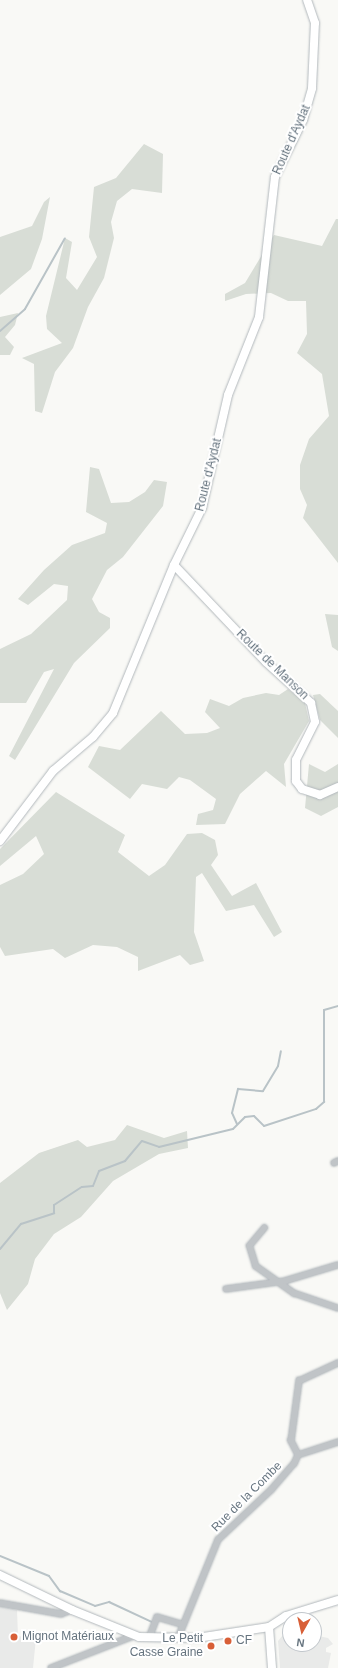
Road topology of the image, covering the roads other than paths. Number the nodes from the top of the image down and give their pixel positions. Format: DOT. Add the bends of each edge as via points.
graph roads {
  1 [pos="307,0"];
  2 [pos="174,565"];
  3 [pos="338,787"];
  4 [pos="0,841"];
  5 [pos="265,1228"];
  6 [pos="338,1265"];
  7 [pos="276,1283"];
  8 [pos="226,1289"];
  9 [pos="338,1308"];
  10 [pos="338,1363"];
  11 [pos="338,1442"];
  12 [pos="298,1455"];
  13 [pos="0,1575"];
  14 [pos="338,1600"];
  15 [pos="0,1603"];
  16 [pos="72,1610"];
  17 [pos="182,1624"];
  18 [pos="269,1627"];
  19 [pos="133,1636"];
  20 [pos="149,1638"];
  21 [pos="178,1638"];
  22 [pos="51,1668"];
  23 [pos="272,1668"];
  1 -- 2 [label="main road, Route d'Aydat" via="315,23 312,88 303,120 275,177 257,323 228,395 202,508"];
  2 -- 3 [label="main road, Route de Manson" via="266,662 311,703 314,722 296,760 296,781 302,789 320,795"];
  2 -- 4 [label="main road, Route d'Aydat" via="113,713 93,737 52,771"];
  5 -- 7 [label="street" via="250,1246 256,1266"];
  6 -- 7 [label="street"];
  7 -- 8 [label="street"];
  7 -- 9 [label="street" via="294,1294"];
  10 -- 12 [label="street" via="299,1381 291,1440"];
  11 -- 12 [label="street"];
  12 -- 17 [label="street, Rue de la Combe" via="294,1464 271,1490 218,1540"];
  13 -- 16 [label="main road"];
  14 -- 18 [label="main road" via="286,1616"];
  15 -- 16 [label="street" via="62,1614"];
  16 -- 19 [label="main road"];
  17 -- 20 [label="street" via="157,1617"];
  17 -- 21 [label="street, Rue de la Combe"];
  18 -- 21 [label="main road"];
  18 -- 23 [label="main road"];
  19 -- 20 [label="main road"];
  19 -- 22 [label="street"];
  20 -- 21 [label="main road"];
}
